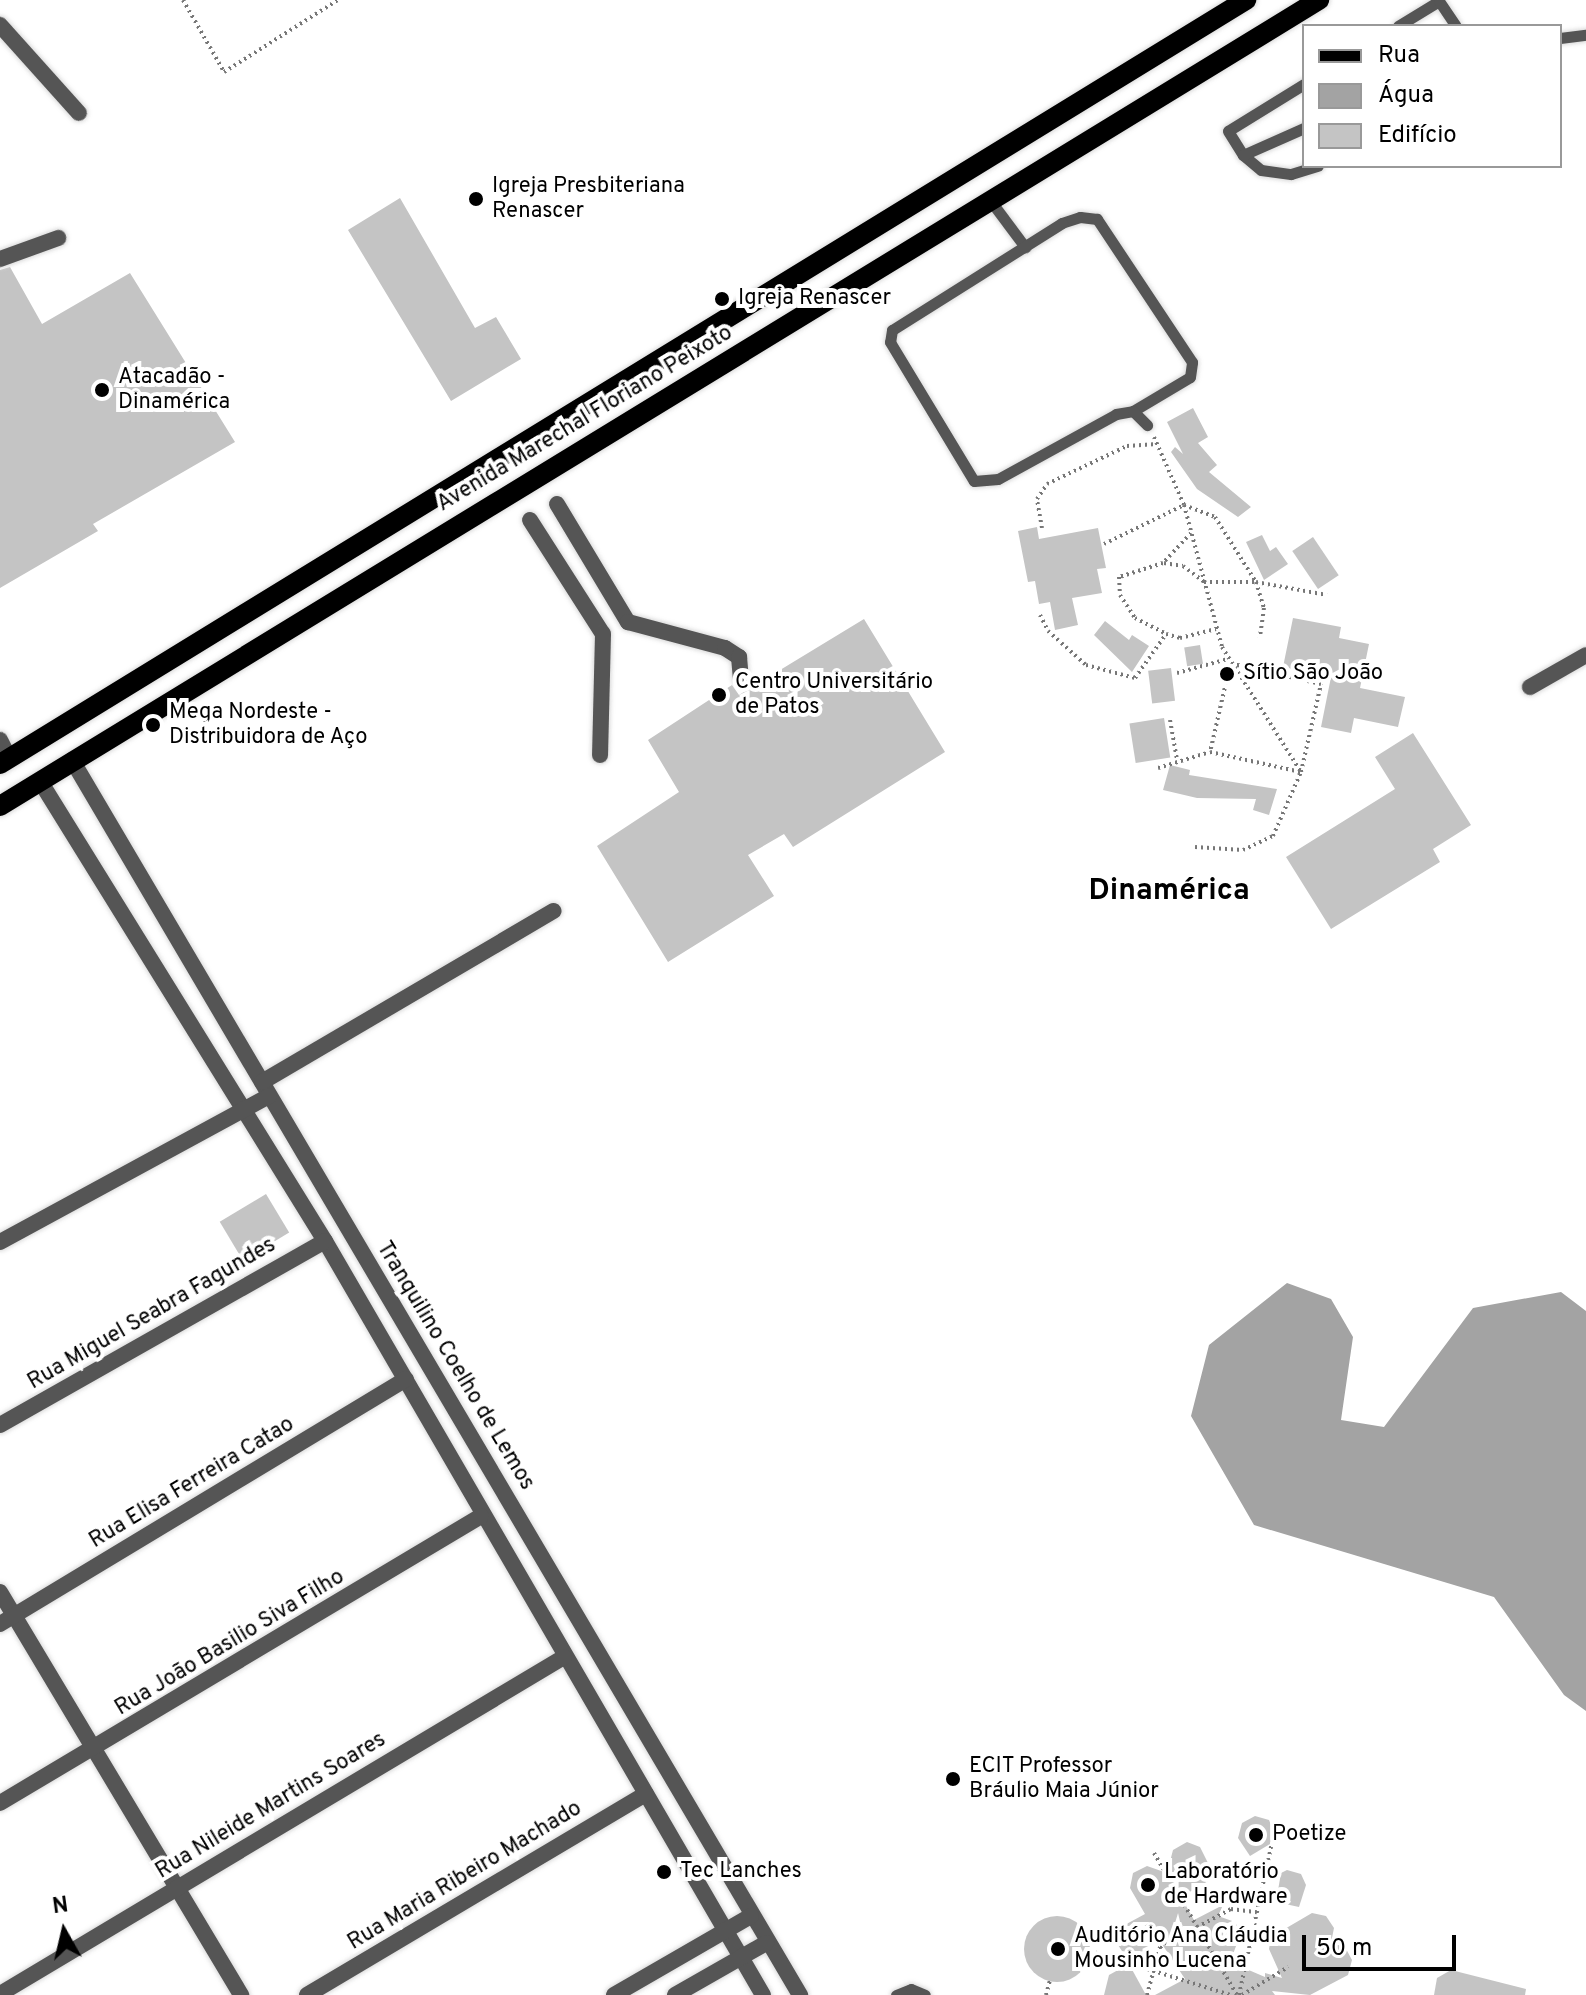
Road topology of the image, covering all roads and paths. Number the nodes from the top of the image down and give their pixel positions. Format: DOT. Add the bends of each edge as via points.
graph roads {
  1 [pos="183,0"];
  2 [pos="338,0"];
  3 [pos="1246,0"];
  4 [pos="1319,0"];
  5 [pos="1401,24"];
  6 [pos="1455,24"];
  7 [pos="0,25"];
  8 [pos="1586,35"];
  9 [pos="1562,38"];
  10 [pos="1302,85"];
  11 [pos="79,113"];
  12 [pos="1302,129"];
  13 [pos="1243,155"];
  14 [pos="1311,168"];
  15 [pos="990,200"];
  16 [pos="58,238"];
  17 [pos="1025,247"];
  18 [pos="0,259"];
  19 [pos="1133,411"];
  20 [pos="1147,425"];
  21 [pos="1157,444"];
  22 [pos="557,504"];
  23 [pos="1184,505"];
  24 [pos="530,520"];
  25 [pos="1042,528"];
  26 [pos="1192,532"];
  27 [pos="1104,544"];
  28 [pos="1163,563"];
  29 [pos="1204,582"];
  30 [pos="1256,582"];
  31 [pos="1327,595"];
  32 [pos="1040,615"];
  33 [pos="1216,629"];
  34 [pos="1166,634"];
  35 [pos="1260,638"];
  36 [pos="1586,655"];
  37 [pos="1229,661"];
  38 [pos="1177,673"];
  39 [pos="741,679"];
  40 [pos="1530,687"];
  41 [pos="1170,720"];
  42 [pos="1210,752"];
  43 [pos="3,754"];
  44 [pos="600,755"];
  45 [pos="1177,759"];
  46 [pos="72,760"];
  47 [pos="1158,768"];
  48 [pos="1301,772"];
  49 [pos="40,781"];
  50 [pos="0,806"];
  51 [pos="1195,847"];
  52 [pos="553,911"];
  53 [pos="266,1089"];
  54 [pos="245,1108"];
  55 [pos="325,1241"];
  56 [pos="0,1242"];
  57 [pos="364,1260"];
  58 [pos="343,1273"];
  59 [pos="406,1379"];
  60 [pos="0,1425"];
  61 [pos="481,1516"];
  62 [pos="0,1592"];
  63 [pos="7,1620"];
  64 [pos="564,1657"];
  65 [pos="94,1751"];
  66 [pos="646,1794"];
  67 [pos="0,1803"];
  68 [pos="1273,1838"];
  69 [pos="1154,1853"];
  70 [pos="178,1887"];
  71 [pos="1257,1912"];
  72 [pos="751,1916"];
  73 [pos="1196,1927"];
  74 [pos="725,1929"];
  75 [pos="766,1943"];
  76 [pos="1090,1951"];
  77 [pos="740,1955"];
  78 [pos="1288,1967"];
  79 [pos="1153,1971"];
  80 [pos="1050,1980"];
  81 [pos="0,1994"];
  82 [pos="241,1995"];
  83 [pos="307,1995"];
  84 [pos="614,1995"];
  85 [pos="675,1995"];
  86 [pos="763,1995"];
  87 [pos="800,1995"];
  88 [pos="896,1995"];
  89 [pos="925,1995"];
  90 [pos="1046,1995"];
  91 [pos="1147,1995"];
  92 [pos="1230,1995"];
  93 [pos="1239,1995"];
  1 -- 2 [label="path" via="224,72"];
  3 -- 43 [label="main road, Avenida Marechal Floriano Peixoto"];
  4 -- 15 [label="main road, Avenida Marechal Floriano Peixoto"];
  5 -- 6 [label="lane" via="1439,1"];
  7 -- 11 [label="street"];
  8 -- 9 [label="lane"];
  10 -- 13 [label="lane" via="1228,131"];
  12 -- 13 [label="lane"];
  13 -- 14 [label="lane" via="1261,170 1291,174"];
  15 -- 17 [label="lane"];
  15 -- 46 [label="main road, Avenida Marechal Floriano Peixoto"];
  16 -- 18 [label="street"];
  17 -- 19 [label="lane" via="1080,217 1097,219 1115,245 1192,362 1190,377"];
  17 -- 19 [label="lane" via="892,330 890,342 974,481 998,479 1116,414"];
  19 -- 20 [label="lane"];
  20 -- 21 [label="path"];
  21 -- 23 [label="path"];
  21 -- 25 [label="path" via="1127,446 1047,484 1037,499"];
  22 -- 39 [label="street" via="628,622 725,648 739,657"];
  23 -- 26 [label="path"];
  23 -- 27 [label="path"];
  23 -- 30 [label="path" via="1224,524"];
  24 -- 44 [label="street" via="603,634"];
  26 -- 28 [label="path"];
  26 -- 29 [label="path"];
  28 -- 29 [label="path" via="1183,566"];
  28 -- 34 [label="path" via="1119,577 1125,610"];
  29 -- 30 [label="path"];
  29 -- 33 [label="path"];
  30 -- 31 [label="path"];
  30 -- 35 [label="path" via="1264,608"];
  32 -- 34 [label="path" via="1048,631 1086,665 1135,678"];
  33 -- 34 [label="path" via="1180,638"];
  33 -- 37 [label="path"];
  36 -- 40 [label="street"];
  37 -- 38 [label="path"];
  37 -- 42 [label="path"];
  37 -- 48 [label="path"];
  37 -- 48 [label="path" via="1321,684"];
  41 -- 45 [label="path"];
  42 -- 45 [label="path"];
  42 -- 48 [label="path"];
  45 -- 47 [label="path"];
  46 -- 49 [label="main road, Avenida Marechal Floriano Peixoto"];
  46 -- 53 [label="street, Tranquilino Coelho de Lemos"];
  48 -- 51 [label="path" via="1273,836 1243,850"];
  49 -- 50 [label="main road, Avenida Marechal Floriano Peixoto"];
  49 -- 54 [label="street"];
  52 -- 53 [label="street"];
  53 -- 54 [label="street"];
  53 -- 57 [label="street, Tranquilino Coelho de Lemos"];
  54 -- 55 [label="street"];
  54 -- 56 [label="street"];
  55 -- 58 [label="street"];
  55 -- 60 [label="street, Rua Miguel Seabra Fagundes"];
  57 -- 58 [label="street"];
  57 -- 72 [label="street, Tranquilino Coelho de Lemos" via="642,1720"];
  58 -- 59 [label="street"];
  59 -- 61 [label="street"];
  59 -- 63 [label="street, Rua Elisa Ferreira Catao"];
  61 -- 64 [label="street"];
  61 -- 65 [label="street, Rua João Basilio Siva Filho"];
  62 -- 63 [label="street"];
  63 -- 65 [label="street"];
  64 -- 66 [label="street"];
  64 -- 70 [label="street, Rua Nileide Martins Soares"];
  65 -- 67 [label="street, Rua João Basilio Siva Filho"];
  65 -- 70 [label="street"];
  66 -- 74 [label="street"];
  66 -- 83 [label="street, Rua Maria Ribeiro Machado"];
  68 -- 71 [label="path"];
  69 -- 73 [label="path"];
  70 -- 81 [label="street, Rua Nileide Martins Soares"];
  70 -- 82 [label="street"];
  71 -- 73 [label="path" via="1231,1909"];
  71 -- 93 [label="path"];
  72 -- 74 [label="street"];
  72 -- 75 [label="street, Tranquilino Coelho de Lemos"];
  73 -- 79 [label="path" via="1160,1947"];
  73 -- 93 [label="path"];
  74 -- 77 [label="street"];
  74 -- 84 [label="street"];
  75 -- 77 [label="street"];
  75 -- 87 [label="street, Tranquilino Coelho de Lemos"];
  76 -- 79 [label="path"];
  77 -- 85 [label="street"];
  77 -- 86 [label="street"];
  78 -- 93 [label="path"];
  79 -- 91 [label="path"];
  79 -- 92 [label="path"];
  80 -- 90 [label="path"];
  88 -- 89 [label="lane" via="911,1989"];
}
